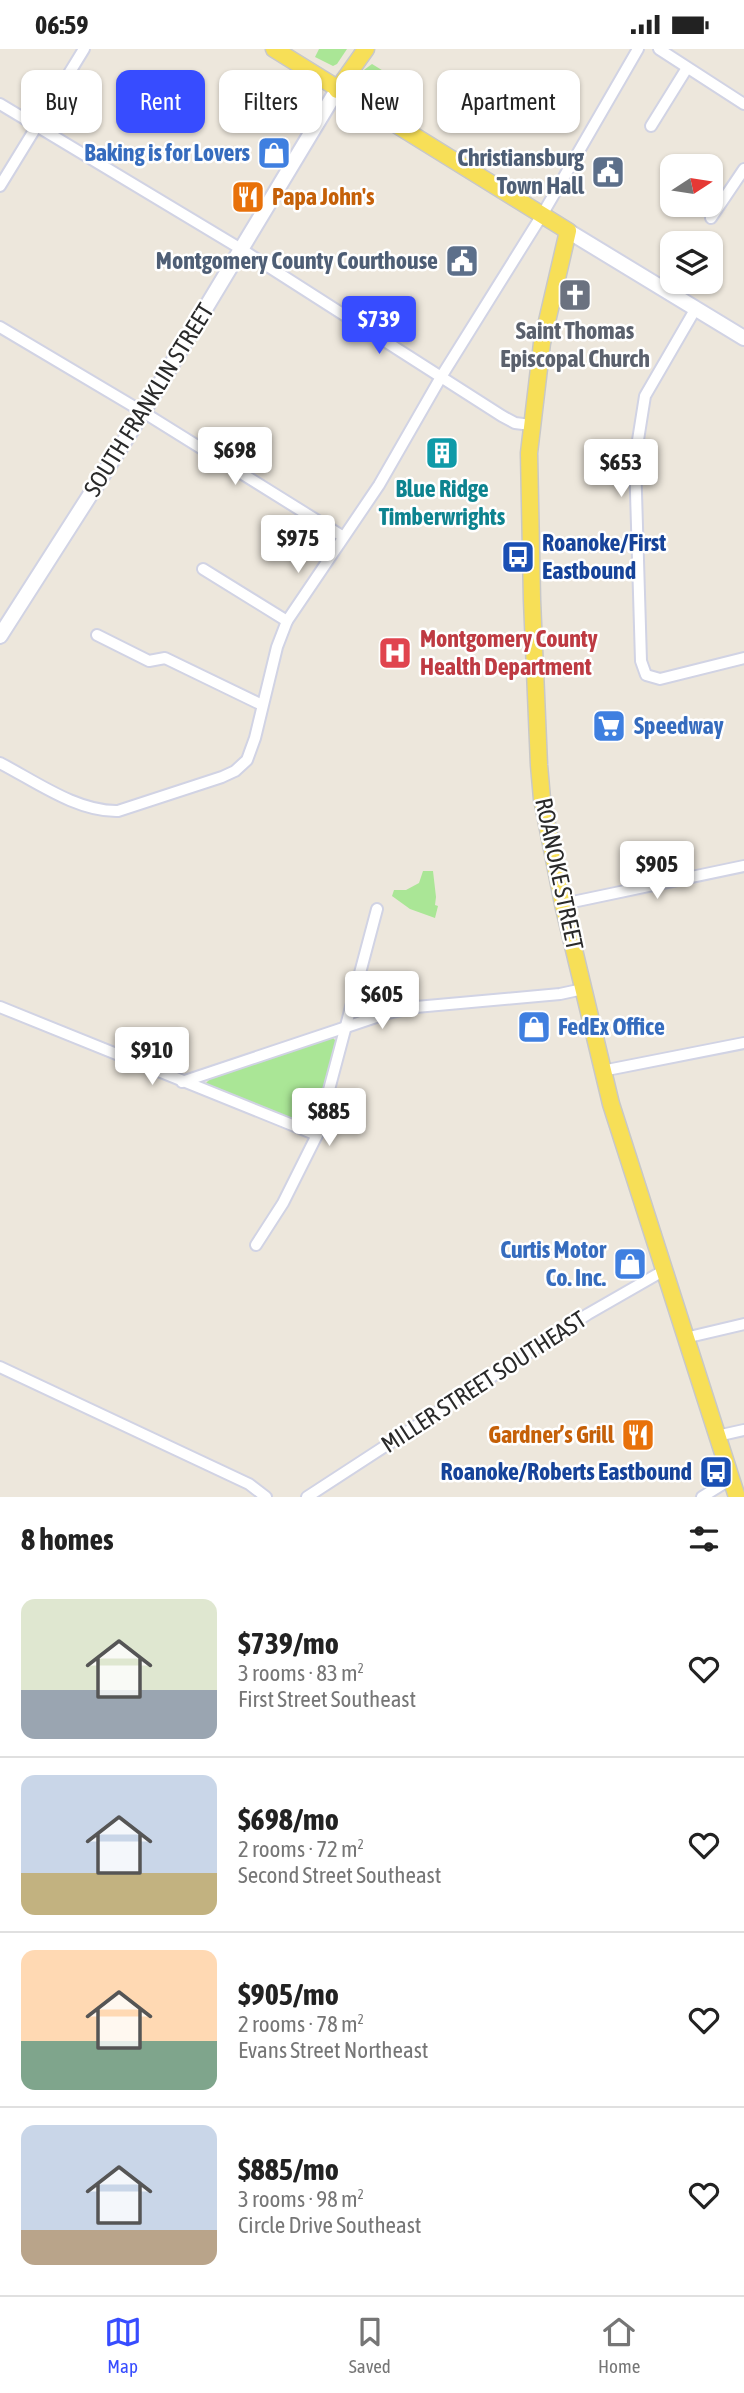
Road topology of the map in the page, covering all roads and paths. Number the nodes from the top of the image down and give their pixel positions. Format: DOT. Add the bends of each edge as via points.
graph roads {
  1 [pos="84,49"];
  2 [pos="274,49"];
  3 [pos="366,49"];
  4 [pos="638,49"];
  5 [pos="659,49"];
  6 [pos="687,68"];
  7 [pos="71,70"];
  8 [pos="351,70"];
  9 [pos="336,89"];
  10 [pos="336,92"];
  11 [pos="0,104"];
  12 [pos="744,104"];
  13 [pos="21,117"];
  14 [pos="651,126"];
  15 [pos="32,133"];
  16 [pos="46,133"];
  17 [pos="408,133"];
  18 [pos="744,169"];
  19 [pos="0,186"];
  20 [pos="542,215"];
  21 [pos="711,218"];
  22 [pos="568,231"];
  23 [pos="241,249"];
  24 [pos="696,309"];
  25 [pos="0,327"];
  26 [pos="744,338"];
  27 [pos="441,377"];
  28 [pos="143,412"];
  29 [pos="531,425"];
  30 [pos="342,536"];
  31 [pos="204,569"];
  32 [pos="287,621"];
  33 [pos="96,635"];
  34 [pos="0,636"];
  35 [pos="744,658"];
  36 [pos="262,705"];
  37 [pos="0,763"];
  38 [pos="744,866"];
  39 [pos="563,904"];
  40 [pos="377,909"];
  41 [pos="583,989"];
  42 [pos="0,1007"];
  43 [pos="347,1027"];
  44 [pos="744,1043"];
  45 [pos="602,1071"];
  46 [pos="182,1082"];
  47 [pos="317,1135"];
  48 [pos="256,1245"];
  49 [pos="663,1271"];
  50 [pos="744,1324"];
  51 [pos="685,1338"];
  52 [pos="0,1367"];
  53 [pos="744,1430"];
  54 [pos="717,1436"];
  55 [pos="731,1479"];
  56 [pos="266,1497"];
  57 [pos="307,1497"];
  58 [pos="702,1497"];
  59 [pos="737,1497"];
  1 -- 7 [label="street"];
  2 -- 9 [label="main road"];
  3 -- 8 [label="main road"];
  4 -- 20 [label="street"];
  5 -- 6 [label="street"];
  6 -- 12 [label="street"];
  6 -- 14 [label="street"];
  10 -- 23 [label="main road, SOUTH FRANKLIN STREET"];
  11 -- 13 [label="street"];
  15 -- 19 [label="street"];
  16 -- 23 [label="street"];
  17 -- 20 [label="main road"];
  18 -- 21 [label="street"];
  20 -- 22 [label="main road"];
  20 -- 27 [label="street"];
  22 -- 24 [label="main road"];
  22 -- 29 [label="main road, ROANOKE STREET" via="542,343"];
  23 -- 27 [label="street"];
  23 -- 28 [label="main road, SOUTH FRANKLIN STREET"];
  24 -- 26 [label="main road"];
  24 -- 35 [label="street" via="645,396 635,459 641,661 646,675 660,679"];
  25 -- 28 [label="street"];
  27 -- 29 [label="street" via="508,420"];
  27 -- 30 [label="street" via="379,485"];
  28 -- 30 [label="street"];
  28 -- 34 [label="main road, SOUTH FRANKLIN STREET"];
  29 -- 39 [label="main road, ROANOKE STREET" via="539,765"];
  30 -- 32 [label="street"];
  31 -- 32 [label="street"];
  32 -- 36 [label="street"];
  33 -- 36 [label="street" via="149,661 165,658"];
  36 -- 37 [label="street" via="247,760 235,771 118,811 77,802"];
  38 -- 39 [label="street"];
  39 -- 41 [label="main road, ROANOKE STREET"];
  40 -- 43 [label="street"];
  41 -- 43 [label="street" via="416,1007"];
  41 -- 45 [label="main road, ROANOKE STREET"];
  42 -- 46 [label="street"];
  43 -- 46 [label="street"];
  43 -- 47 [label="street"];
  44 -- 45 [label="street"];
  45 -- 49 [label="main road, ROANOKE STREET"];
  46 -- 47 [label="street"];
  47 -- 48 [label="street"];
  49 -- 51 [label="main road, ROANOKE STREET"];
  49 -- 57 [label="street, MILLER STREET SOUTHEAST" via="588,1314"];
  50 -- 51 [label="street"];
  51 -- 54 [label="main road, ROANOKE STREET"];
  52 -- 56 [label="street" via="249,1484"];
  53 -- 54 [label="street"];
  54 -- 55 [label="main road, ROANOKE STREET"];
  55 -- 58 [label="street"];
  55 -- 59 [label="main road, ROANOKE STREET"];
}
